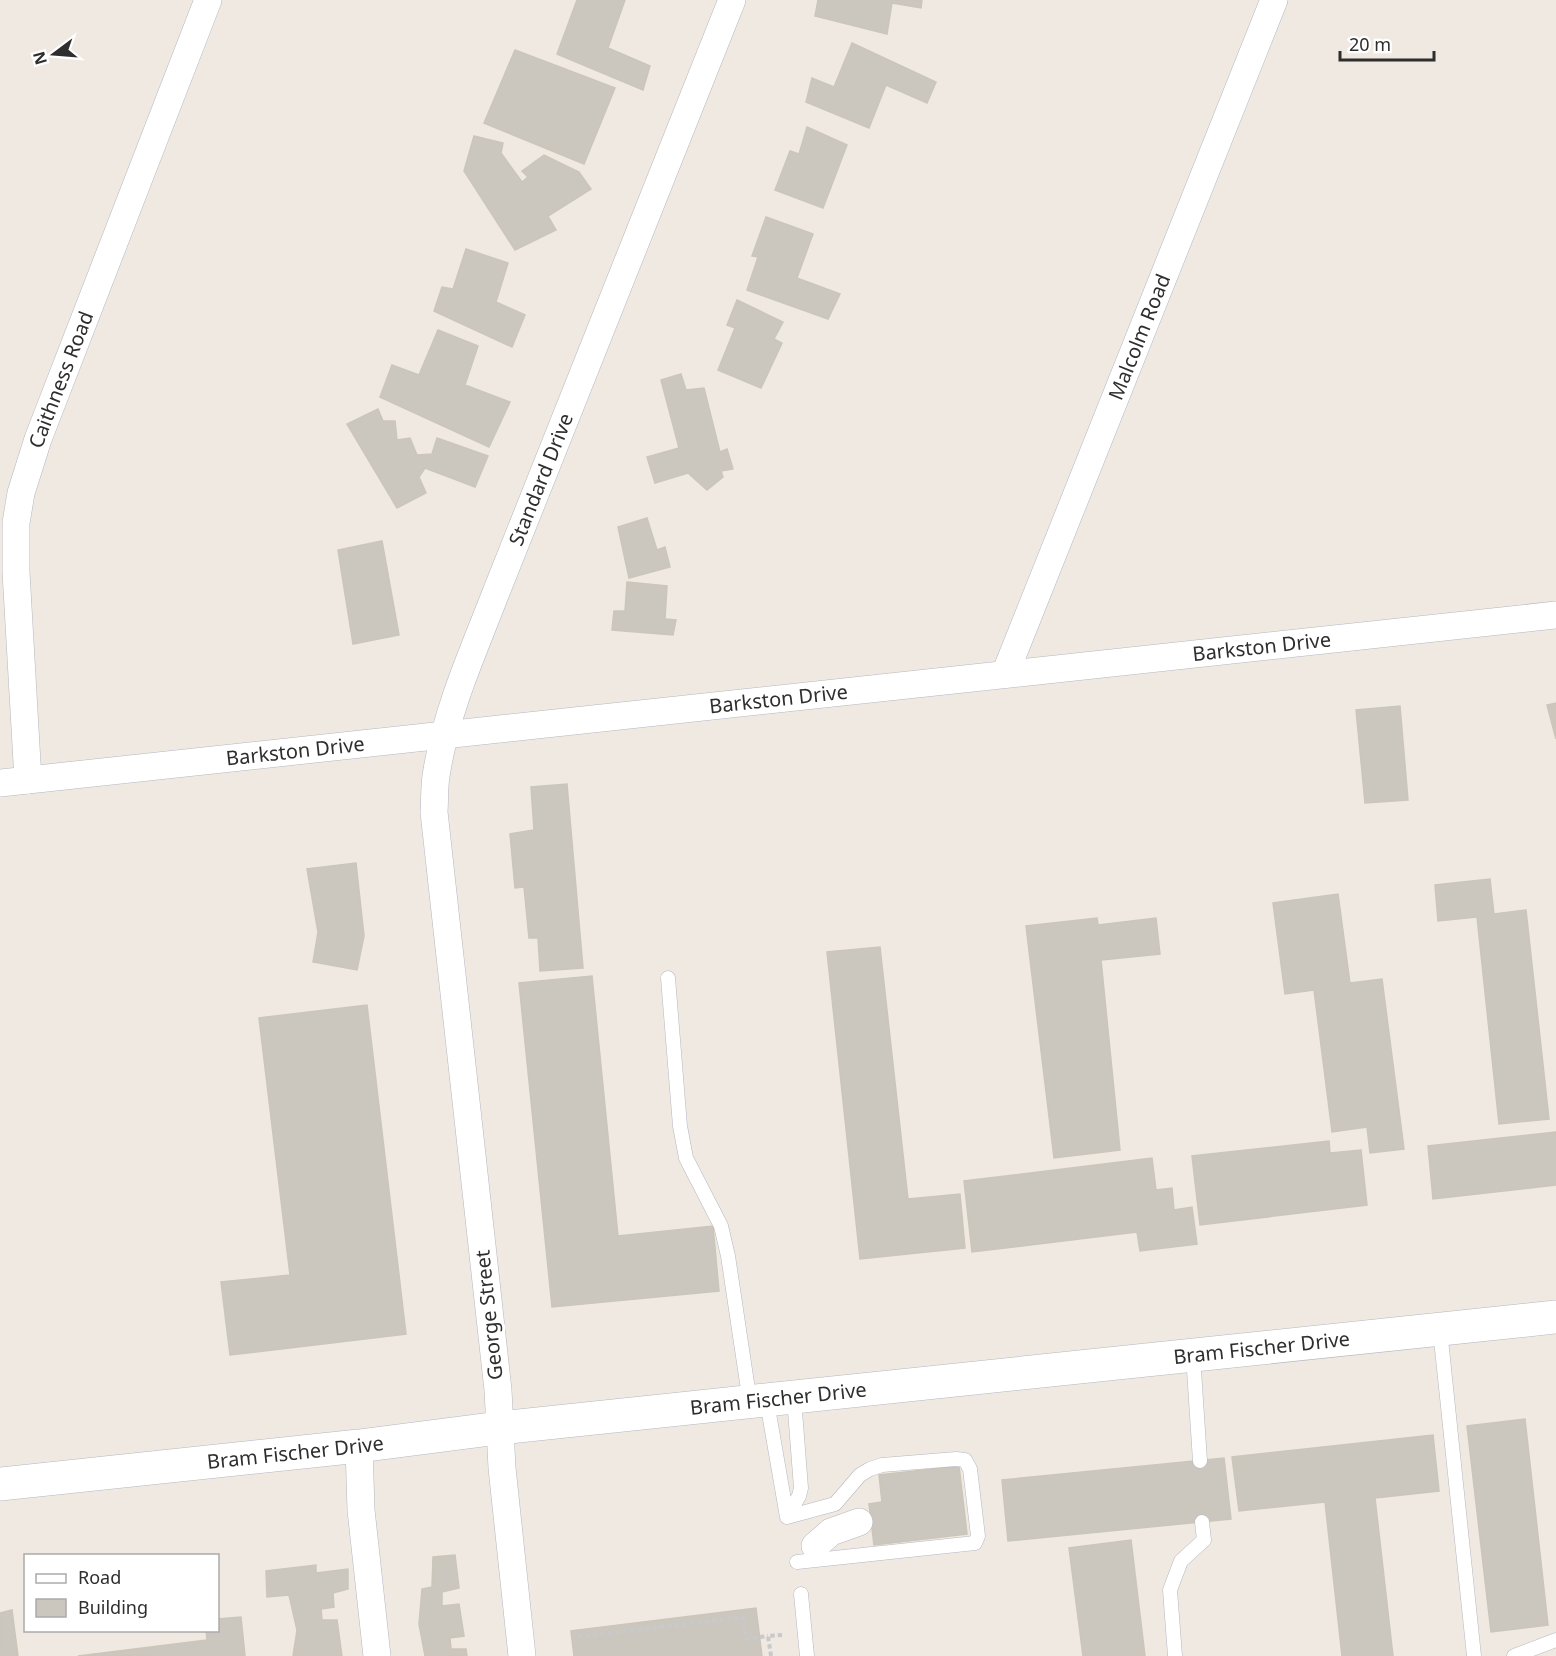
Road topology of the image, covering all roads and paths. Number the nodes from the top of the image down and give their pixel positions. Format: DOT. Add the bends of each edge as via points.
graph roads {
  1 [pos="208,0"];
  2 [pos="732,0"];
  3 [pos="1274,0"];
  4 [pos="1556,615"];
  5 [pos="1005,674"];
  6 [pos="445,734"];
  7 [pos="28,780"];
  8 [pos="0,783"];
  9 [pos="451,975"];
  10 [pos="668,978"];
  11 [pos="1556,1317"];
  12 [pos="1440,1330"];
  13 [pos="1193,1355"];
  14 [pos="770,1401"];
  15 [pos="499,1428"];
  16 [pos="359,1446"];
  17 [pos="1200,1461"];
  18 [pos="0,1484"];
  19 [pos="801,1488"];
  20 [pos="820,1508"];
  21 [pos="787,1517"];
  22 [pos="859,1522"];
  23 [pos="1203,1522"];
  24 [pos="806,1554"];
  25 [pos="801,1594"];
  26 [pos="789,1634"];
  27 [pos="768,1636"];
  28 [pos="578,1637"];
  29 [pos="1556,1640"];
  30 [pos="377,1656"];
  31 [pos="522,1656"];
  32 [pos="771,1656"];
  33 [pos="807,1656"];
  34 [pos="1175,1656"];
  35 [pos="1474,1656"];
  36 [pos="1514,1656"];
  1 -- 7 [label="street, Caithness Road" via="38,439 21,493 16,523 16,572"];
  2 -- 6 [label="street, Standard Drive" via="495,595"];
  3 -- 5 [label="street, Malcolm Road"];
  4 -- 5 [label="street, Barkston Drive"];
  5 -- 6 [label="street, Barkston Drive"];
  6 -- 7 [label="street, Barkston Drive"];
  6 -- 9 [label="street, Standard Drive" via="436,772 435,812"];
  7 -- 8 [label="street, Barkston Drive"];
  9 -- 15 [label="street, George Street" via="498,1390"];
  10 -- 14 [label="lane" via="686,1158 721,1226"];
  11 -- 12 [label="main road, Bram Fischer Drive"];
  12 -- 13 [label="main road, Bram Fischer Drive"];
  12 -- 35 [label="lane"];
  13 -- 14 [label="main road, Bram Fischer Drive"];
  13 -- 17 [label="lane"];
  14 -- 15 [label="main road, Bram Fischer Drive"];
  14 -- 19 [label="lane"];
  14 -- 21 [label="lane"];
  15 -- 16 [label="main road, Bram Fischer Drive"];
  15 -- 31 [label="street, George Street"];
  16 -- 18 [label="main road, Bram Fischer Drive"];
  16 -- 30 [label="street" via="361,1510"];
  19 -- 20 [label="lane"];
  19 -- 21 [label="lane"];
  20 -- 21 [label="lane"];
  20 -- 24 [label="lane" via="835,1504 860,1474 882,1465 965,1460 970,1469 978,1536 975,1544 967,1546"];
  22 -- 24 [label="street" via="831,1532"];
  23 -- 34 [label="lane" via="1204,1540 1181,1561 1170,1590"];
  25 -- 33 [label="lane"];
  26 -- 27 [label="path"];
  27 -- 28 [label="path" via="746,1639 743,1617"];
  27 -- 32 [label="path"];
  29 -- 36 [label="lane"];
}
